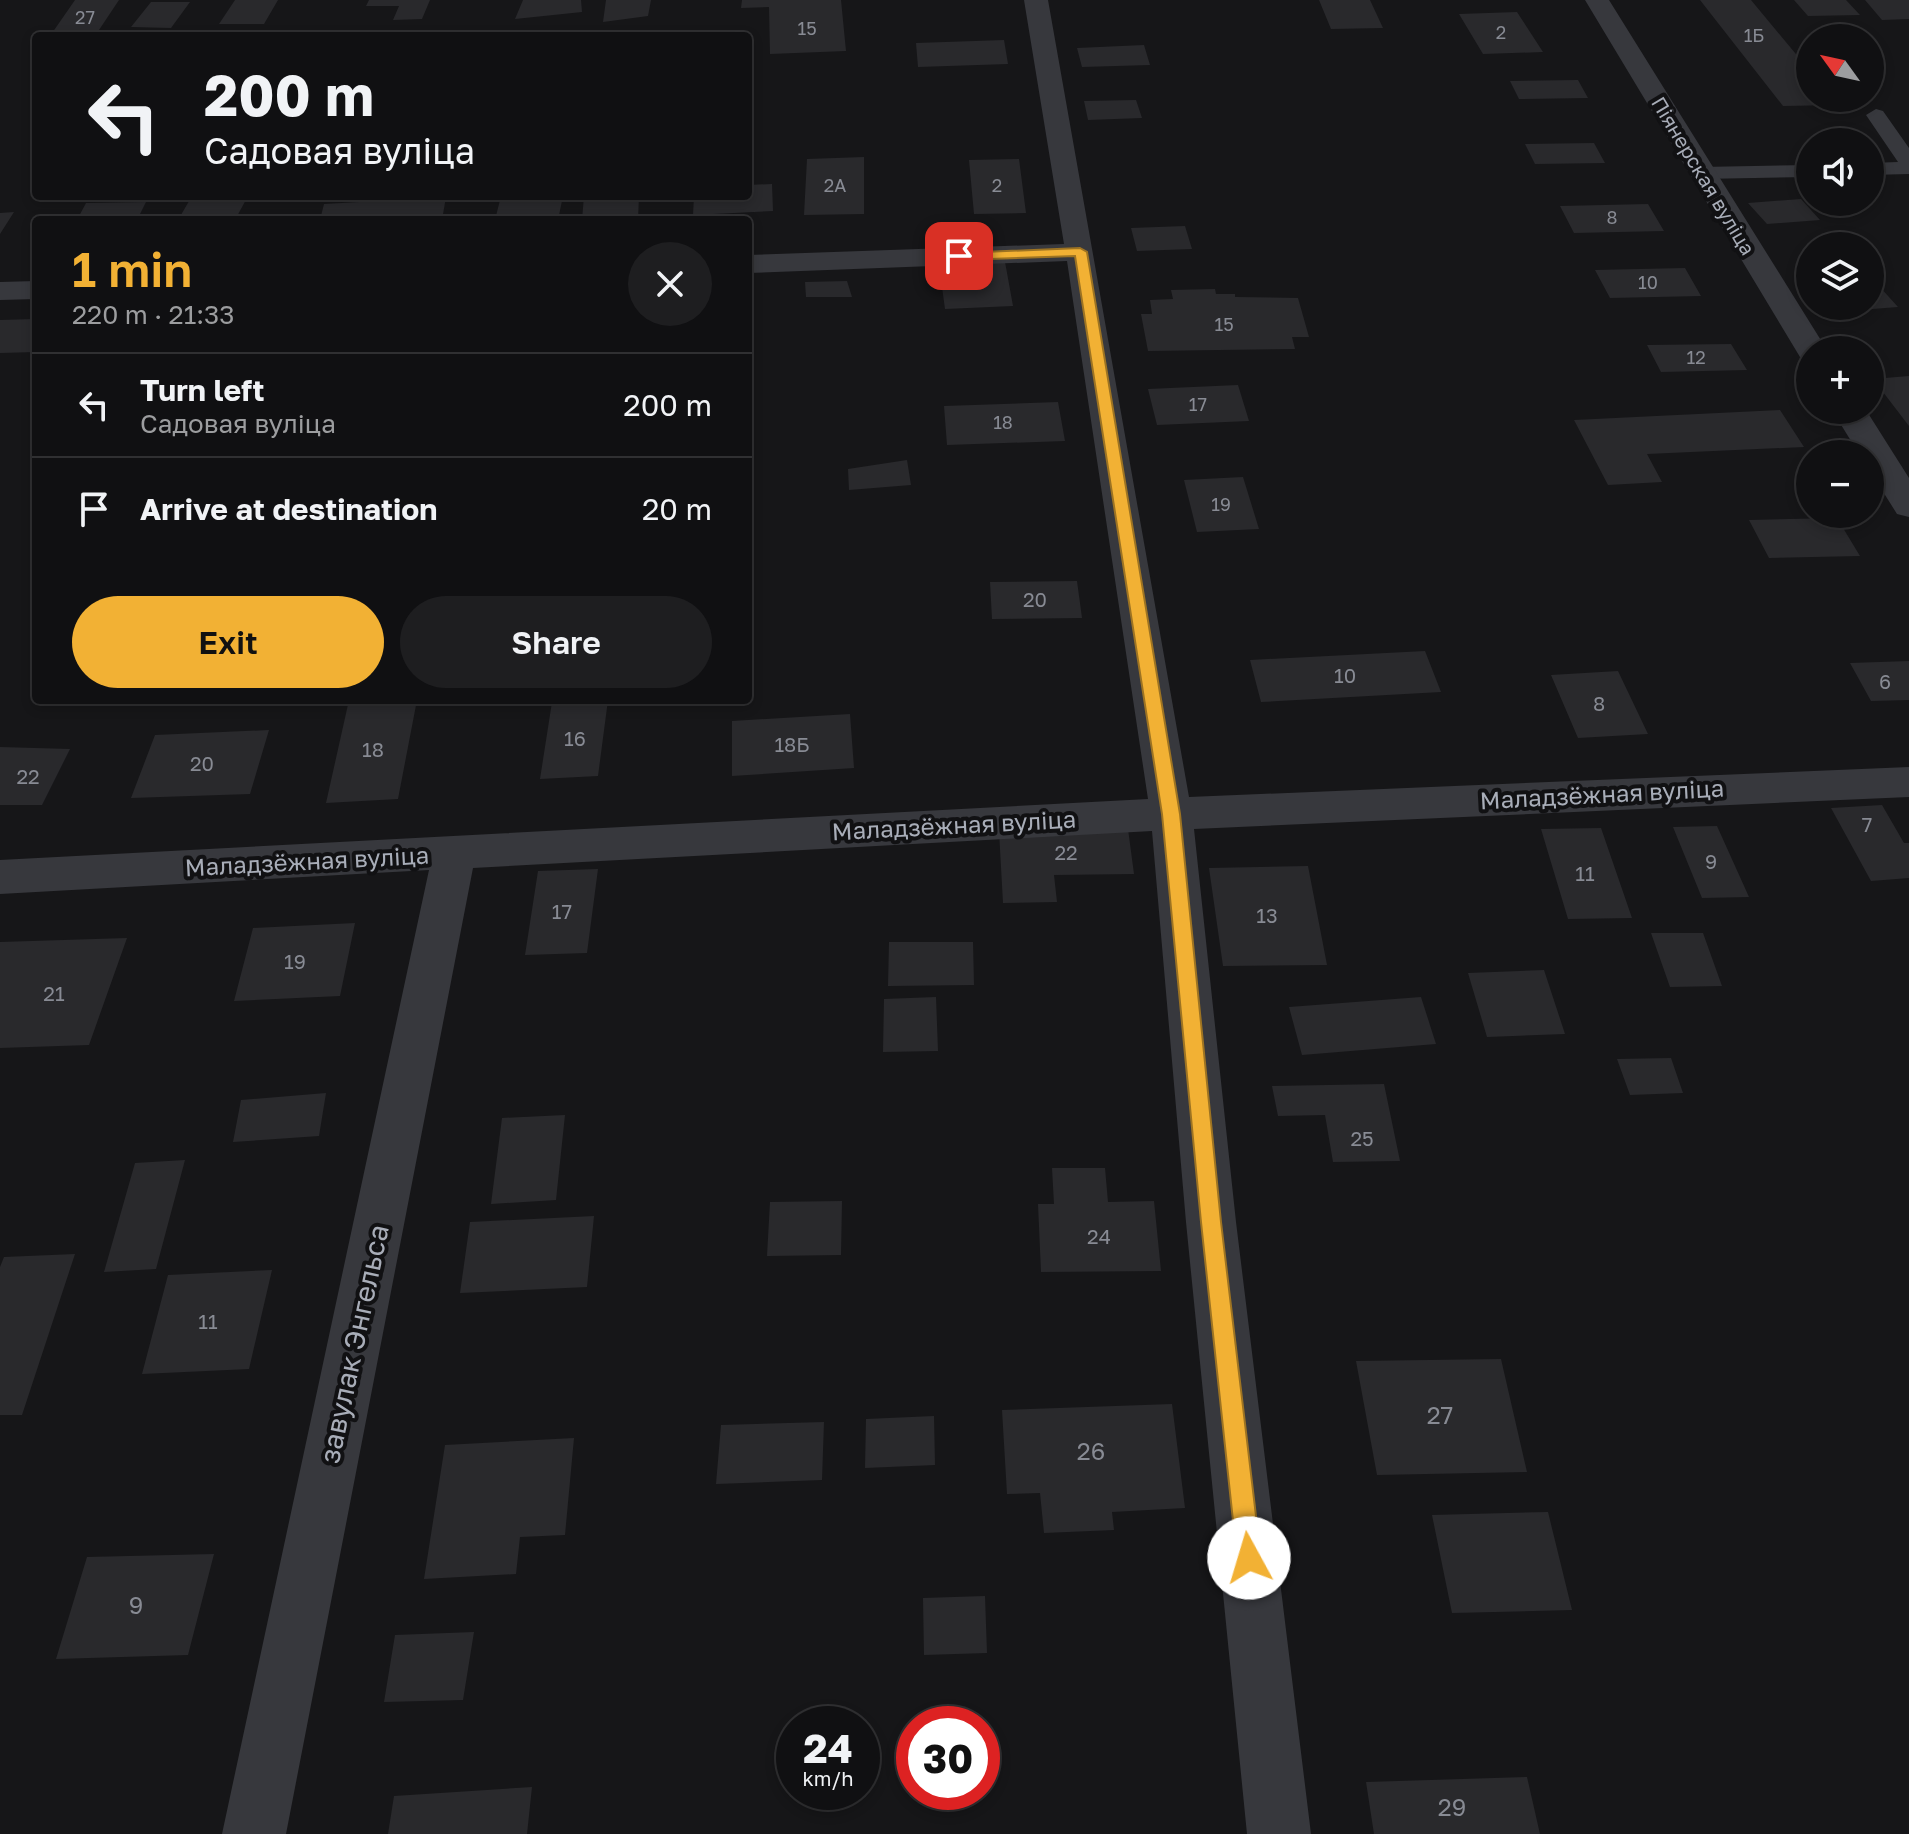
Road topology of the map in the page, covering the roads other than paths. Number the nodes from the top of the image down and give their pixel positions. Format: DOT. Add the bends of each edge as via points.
graph roads {
  1 [pos="1036,0"];
  2 [pos="1597,0"];
  3 [pos="1876,115"];
  4 [pos="1909,166"];
  5 [pos="1884,168"];
  6 [pos="1796,171"];
  7 [pos="1701,173"];
  8 [pos="1080,252"];
  9 [pos="752,264"];
  10 [pos="32,290"];
  11 [pos="0,291"];
  12 [pos="1802,336"];
  13 [pos="1858,424"];
  14 [pos="1909,506"];
  15 [pos="1909,782"];
  16 [pos="1171,814"];
  17 [pos="454,854"];
  18 [pos="0,877"];
  19 [pos="254,1834"];
  20 [pos="1279,1834"];
  1 -- 8 [label="street"];
  2 -- 7 [label="street, Піянерская вуліца"];
  3 -- 4 [label="lane"];
  4 -- 5 [label="lane"];
  6 -- 7 [label="lane"];
  7 -- 12 [label="street, Піянерская вуліца"];
  8 -- 9 [label="street"];
  8 -- 16 [label="street"];
  10 -- 11 [label="street"];
  13 -- 14 [label="street"];
  15 -- 16 [label="street, Маладзёжная вуліца"];
  16 -- 17 [label="street, Маладзёжная вуліца"];
  16 -- 20 [label="street"];
  17 -- 18 [label="street, Маладзёжная вуліца"];
  17 -- 19 [label="street, завулак Энгельса"];
}
